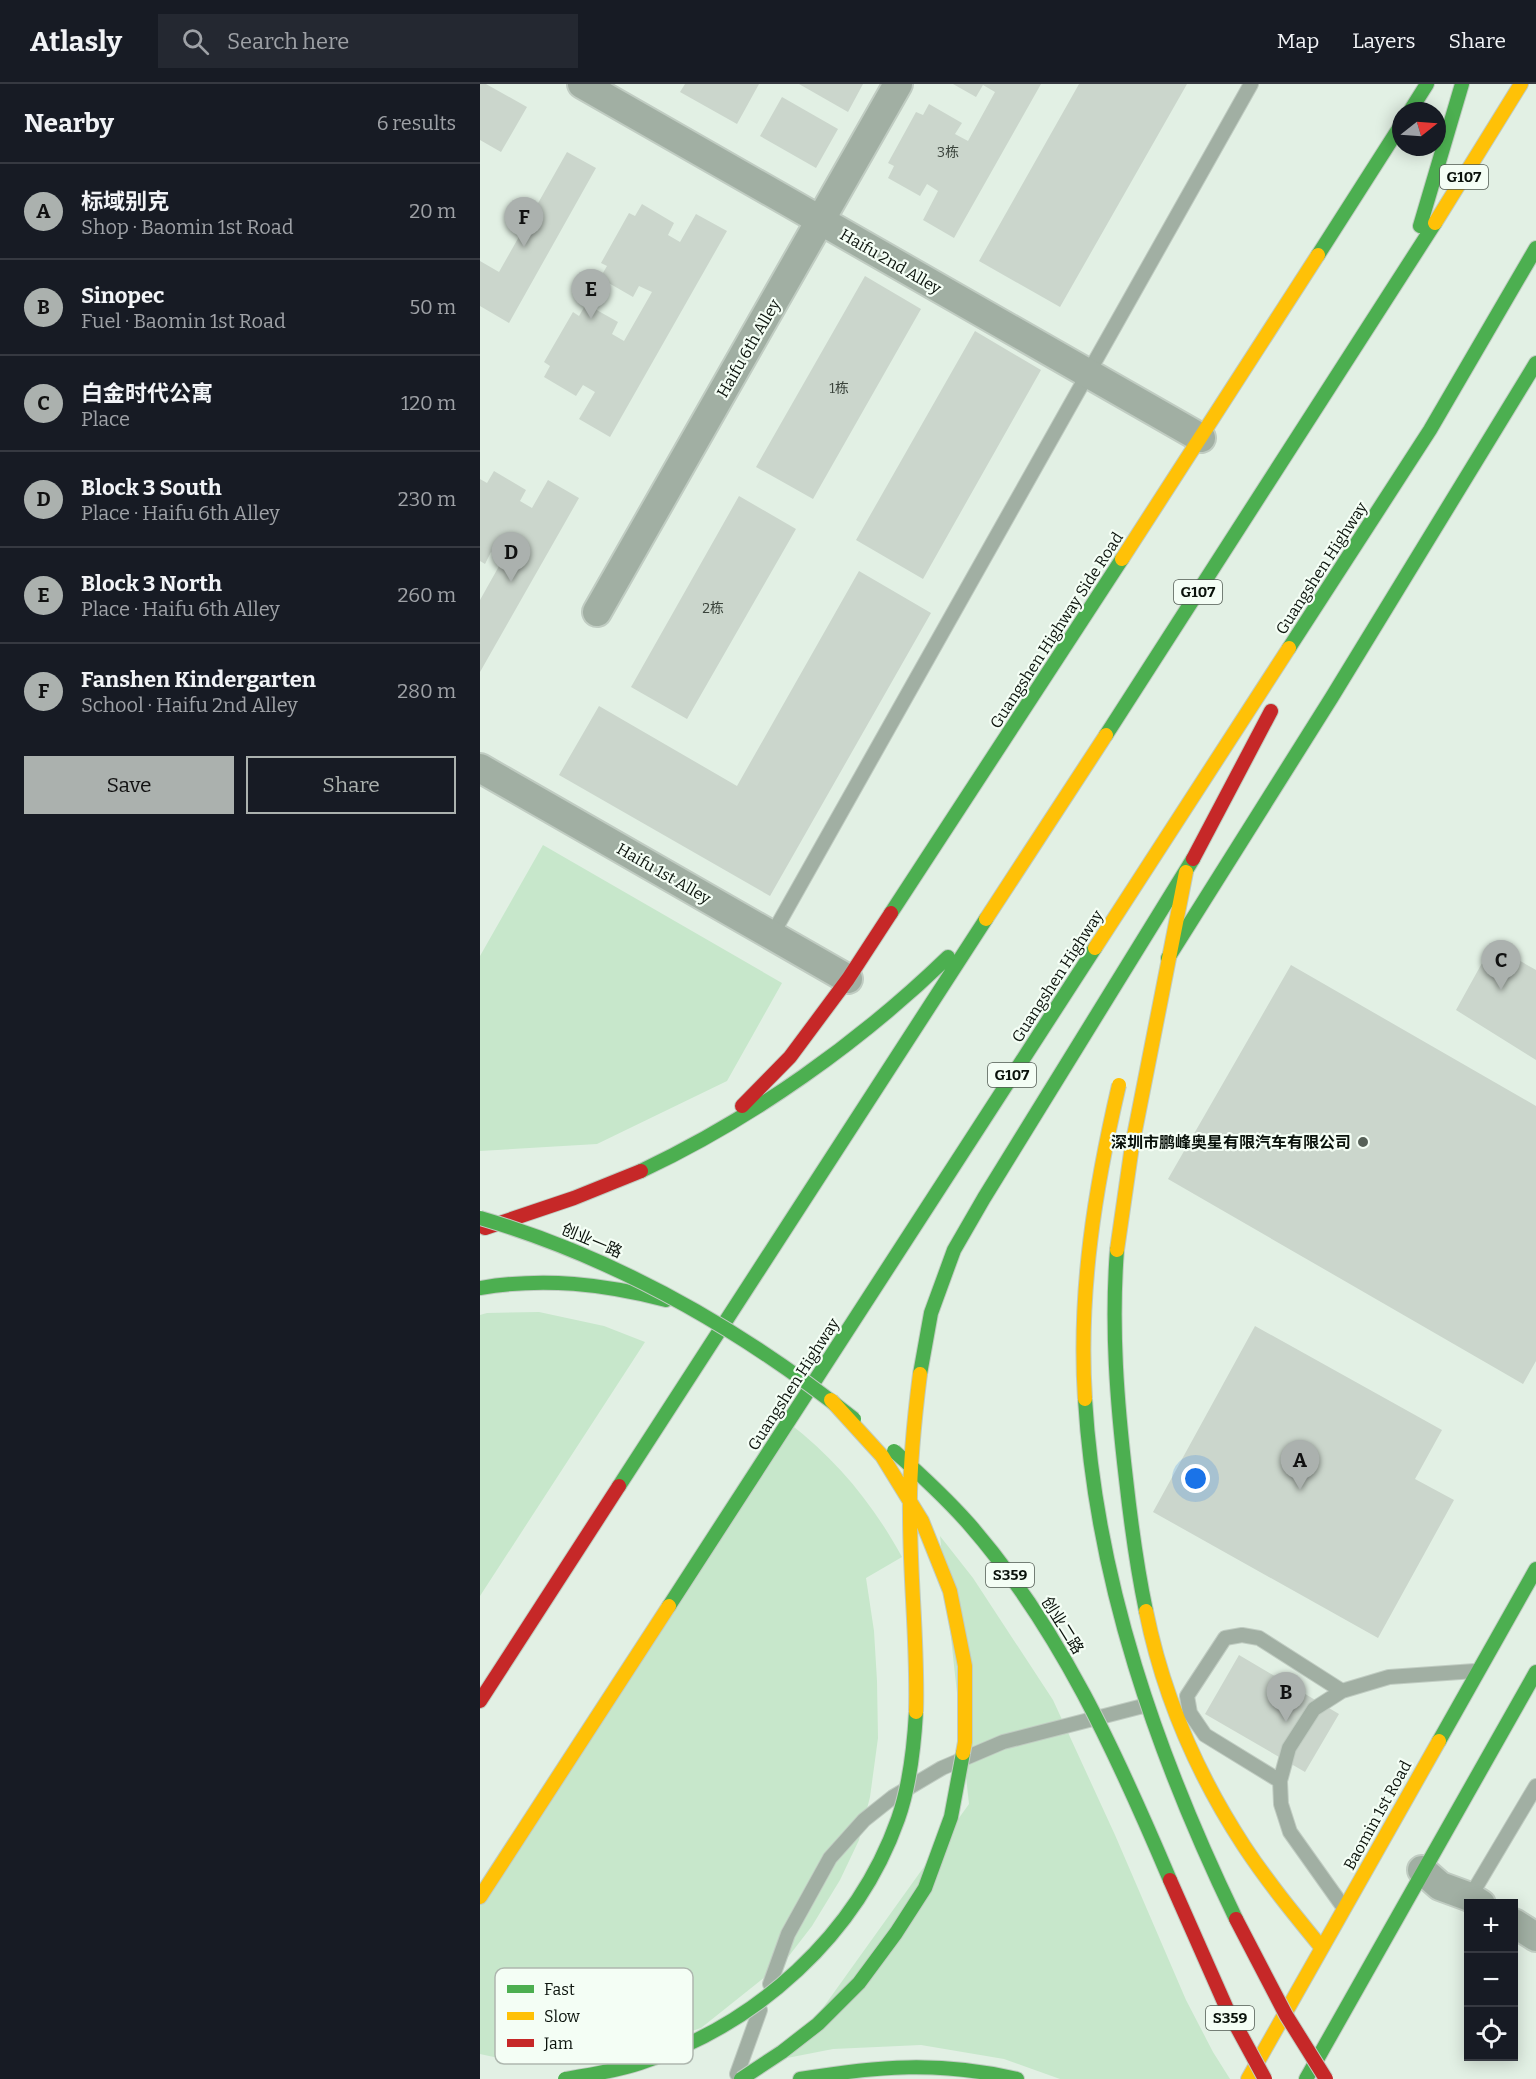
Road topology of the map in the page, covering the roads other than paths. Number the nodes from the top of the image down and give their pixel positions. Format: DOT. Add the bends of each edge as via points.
graph roads {
  1 [pos="582,84"];
  2 [pos="898,84"];
  3 [pos="1251,84"];
  4 [pos="1427,84"];
  5 [pos="1462,84"];
  6 [pos="1521,84"];
  7 [pos="1416,102"];
  8 [pos="1392,139"];
  9 [pos="820,221"];
  10 [pos="1536,248"];
  11 [pos="1407,269"];
  12 [pos="1536,363"];
  13 [pos="1088,374"];
  14 [pos="1201,438"];
  15 [pos="1366,529"];
  16 [pos="597,612"];
  17 [pos="1295,664"];
  18 [pos="1279,695"];
  19 [pos="480,768"];
  20 [pos="1186,872"];
  21 [pos="990,915"];
  22 [pos="772,935"];
  23 [pos="1166,962"];
  24 [pos="848,979"];
  25 [pos="1144,1016"];
  26 [pos="1121,1080"];
  27 [pos="714,1132"];
  28 [pos="480,1218"];
  29 [pos="480,1230"];
  30 [pos="480,1288"];
  31 [pos="686,1304"];
  32 [pos="831,1400"];
  33 [pos="1536,1569"];
  34 [pos="1477,1671"];
  35 [pos="1536,1672"];
  36 [pos="1342,1691"];
  37 [pos="1187,1696"];
  38 [pos="1172,1699"];
  39 [pos="480,1701"];
  40 [pos="1280,1781"];
  41 [pos="1536,1786"];
  42 [pos="1422,1870"];
  43 [pos="480,1898"];
  44 [pos="1473,1899"];
  45 [pos="1477,1899"];
  46 [pos="1344,1908"];
  47 [pos="1518,1926"];
  48 [pos="1536,1937"];
  49 [pos="1321,1947"];
  50 [pos="693,2041"];
  51 [pos="634,2064"];
  52 [pos="565,2079"];
  53 [pos="736,2079"];
  54 [pos="741,2079"];
  55 [pos="800,2079"];
  56 [pos="1017,2079"];
  57 [pos="1248,2079"];
  58 [pos="1265,2079"];
  59 [pos="1306,2079"];
  60 [pos="1326,2079"];
  1 -- 9 [label="street, Haifu 2nd Alley"];
  2 -- 9 [label="street, Haifu 6th Alley"];
  3 -- 13 [label="lane"];
  4 -- 7 [label="main road"];
  5 -- 11 [label="main road"];
  6 -- 11 [label="main road, G107"];
  8 -- 14 [label="main road, Guangshen Highway Side Road"];
  9 -- 13 [label="street, Haifu 2nd Alley"];
  9 -- 16 [label="street, Haifu 6th Alley"];
  10 -- 15 [label="main road, Guangshen Highway / G107" via="1430,430"];
  11 -- 21 [label="main road, G107"];
  12 -- 23 [label="main road"];
  13 -- 14 [label="street, Haifu 2nd Alley"];
  13 -- 22 [label="lane"];
  14 -- 24 [label="main road, Guangshen Highway Side Road"];
  15 -- 17 [label="main road"];
  15 -- 43 [label="main road, Guangshen Highway / G107"];
  18 -- 20 [label="main road"];
  19 -- 22 [label="street, Haifu 1st Alley"];
  20 -- 23 [label="main road"];
  20 -- 50 [label="main road, bridge" via="954,1250 932,1313 920,1374 910,1483 915,1701 911,1766 898,1821 877,1872 853,1909 796,1973 726,2024"];
  21 -- 27 [label="main road" via="863,1032"];
  21 -- 39 [label="main road, G107"];
  22 -- 24 [label="street, Haifu 1st Alley"];
  23 -- 25 [label="main road"];
  23 -- 38 [label="main road" via="1129,1163 1114,1302 1116,1376 1131,1526 1155,1650"];
  24 -- 27 [label="main road, Guangshen Highway Side Road" via="790,1057"];
  26 -- 60 [label="main road, bridge" via="1097,1176 1083,1291 1084,1409 1098,1523 1132,1661 1204,1851 1278,2004"];
  27 -- 29 [label="main road" via="610,1185"];
  28 -- 31 [label="main road, 创业一路, bridge" via="540,1236 606,1263"];
  30 -- 31 [label="main road, bridge" via="540,1281 589,1284"];
  31 -- 32 [label="main road, 创业二路 / S359, bridge" via="761,1348"];
  32 -- 54 [label="main road, bridge" via="882,1456 922,1521 950,1591 964,1666 965,1742 951,1817 924,1888 896,1933 859,1983 818,2024"];
  32 -- 58 [label="main road, 创业二路 / S359, bridge" via="956,1509 999,1560 1042,1621 1110,1746 1218,1993"];
  33 -- 34 [label="main road, Baomin 1st Road"];
  34 -- 36 [label="lane" via="1389,1677"];
  34 -- 46 [label="main road, Baomin 1st Road"];
  35 -- 42 [label="main road"];
  36 -- 37 [label="lane" via="1259,1638 1242,1635 1225,1638"];
  36 -- 40 [label="lane" via="1314,1708 1289,1748"];
  37 -- 38 [label="lane"];
  37 -- 40 [label="lane" via="1190,1713 1205,1735"];
  38 -- 49 [label="main road" via="1223,1811 1262,1874"];
  38 -- 53 [label="lane" via="1003,1742 942,1768 893,1797 864,1820 830,1858 788,1934"];
  40 -- 46 [label="lane" via="1281,1804 1290,1832"];
  41 -- 45 [label="lane"];
  42 -- 44 [label="street" via="1440,1886"];
  42 -- 59 [label="main road"];
  46 -- 49 [label="main road, Baomin 1st Road"];
  47 -- 48 [label="street"];
  49 -- 57 [label="main road, Baomin 1st Road"];
  51 -- 52 [label="main road, bridge"];
  55 -- 56 [label="main road" via="928,2065"];
}
